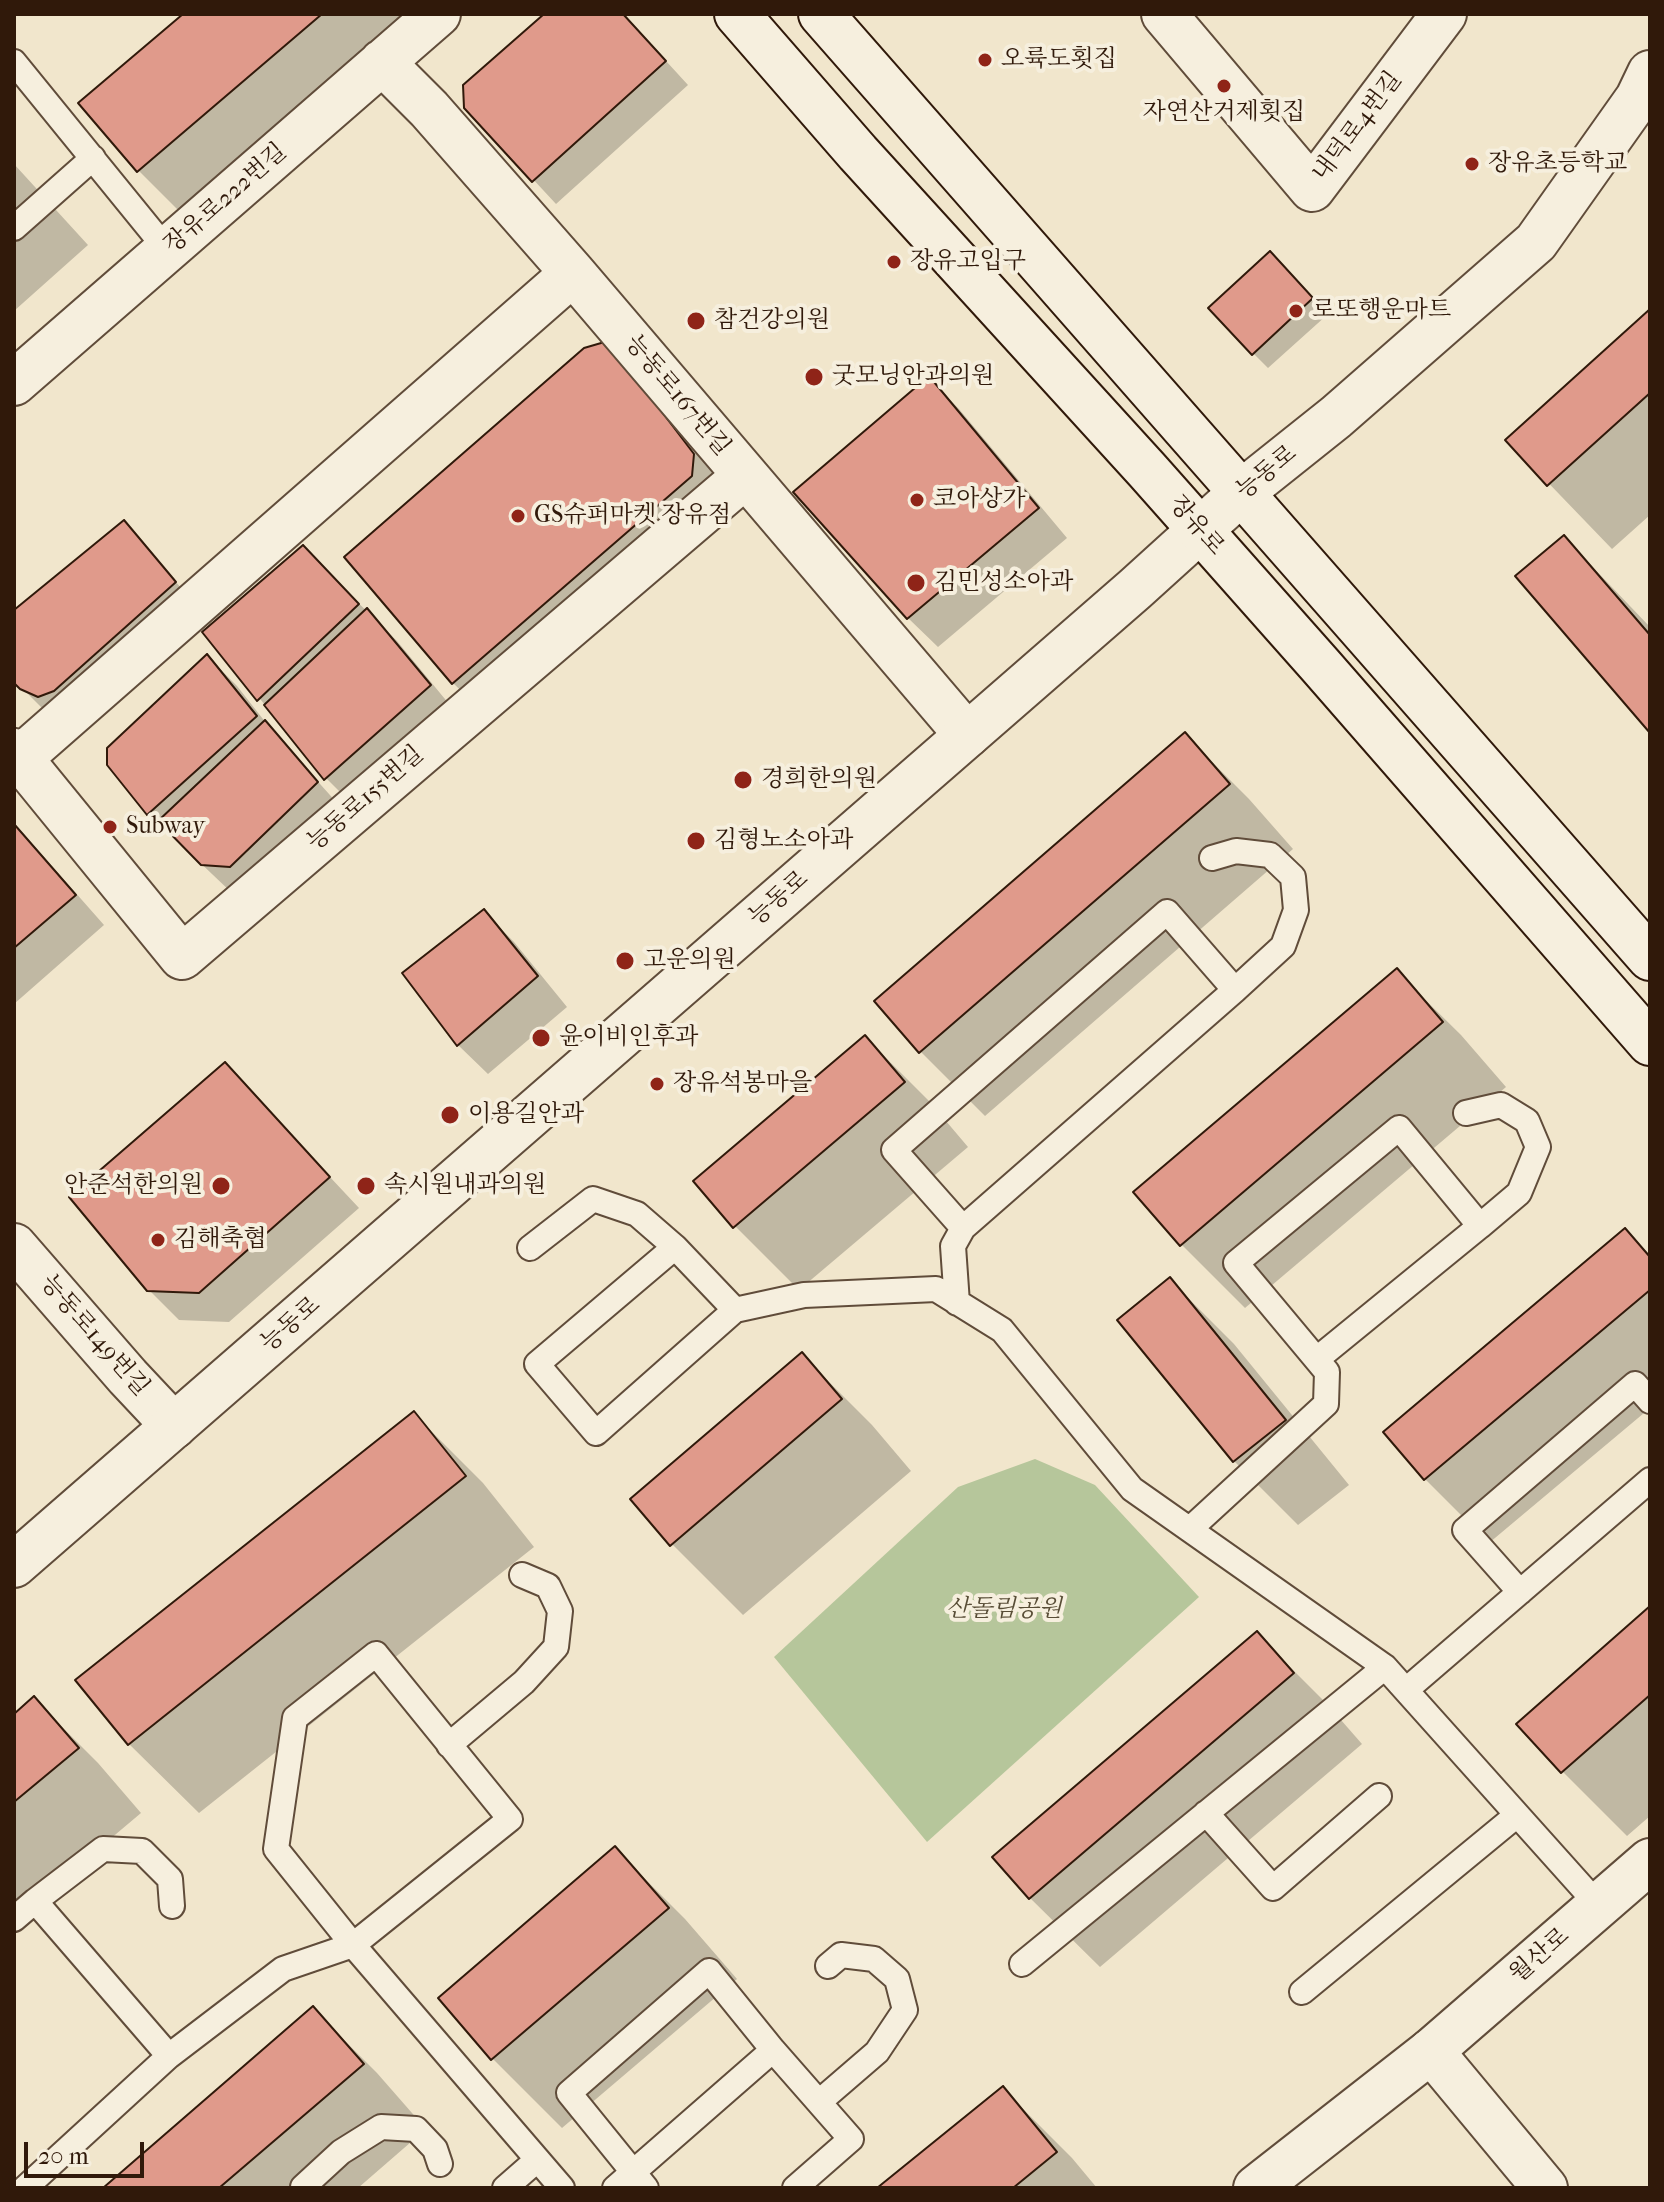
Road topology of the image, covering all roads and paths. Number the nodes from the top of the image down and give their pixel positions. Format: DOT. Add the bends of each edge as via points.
graph roads {
  1 [pos="438,14"];
  2 [pos="737,14"];
  3 [pos="821,14"];
  4 [pos="1444,14"];
  5 [pos="1177,19"];
  6 [pos="14,62"];
  7 [pos="382,62"];
  8 [pos="1650,73"];
  9 [pos="93,158"];
  10 [pos="14,228"];
  11 [pos="167,250"];
  12 [pos="573,273"];
  13 [pos="14,383"];
  14 [pos="745,476"];
  15 [pos="1242,492"];
  16 [pos="1201,531"];
  17 [pos="967,735"];
  18 [pos="17,755"];
  19 [pos="1212,858"];
  20 [pos="1650,958"];
  21 [pos="1235,990"];
  22 [pos="1650,1043"];
  23 [pos="1466,1113"];
  24 [pos="1480,1226"];
  25 [pos="963,1228"];
  26 [pos="14,1246"];
  27 [pos="675,1247"];
  28 [pos="530,1248"];
  29 [pos="957,1303"];
  30 [pos="735,1310"];
  31 [pos="1317,1359"];
  32 [pos="1650,1401"];
  33 [pos="174,1426"];
  34 [pos="1650,1480"];
  35 [pos="1190,1529"];
  36 [pos="14,1565"];
  37 [pos="522,1575"];
  38 [pos="1520,1592"];
  39 [pos="1385,1667"];
  40 [pos="1406,1690"];
  41 [pos="449,1745"];
  42 [pos="1379,1796"];
  43 [pos="1206,1813"];
  44 [pos="1517,1815"];
  45 [pos="1650,1861"];
  46 [pos="35,1901"];
  47 [pos="172,1906"];
  48 [pos="1599,1906"];
  49 [pos="14,1919"];
  50 [pos="353,1945"];
  51 [pos="1022,1964"];
  52 [pos="828,1966"];
  53 [pos="1302,1992"];
  54 [pos="773,2050"];
  55 [pos="1431,2051"];
  56 [pos="169,2056"];
  57 [pos="819,2102"];
  58 [pos="537,2160"];
  59 [pos="440,2164"];
  60 [pos="631,2183"];
  61 [pos="25,2188"];
  62 [pos="302,2188"];
  63 [pos="505,2188"];
  64 [pos="562,2188"];
  65 [pos="795,2188"];
  66 [pos="1256,2188"];
  67 [pos="1545,2188"];
  1 -- 7 [label="street, 장유로222번길"];
  2 -- 16 [label="street, 장유로"];
  3 -- 15 [label="street"];
  4 -- 5 [label="street, 내덕로4번길" via="1312,189"];
  6 -- 9 [label="lane"];
  7 -- 11 [label="street, 장유로222번길"];
  7 -- 12 [label="street, 능동로167번길"];
  8 -- 15 [label="street, 능동로" via="1638,98 1536,242"];
  9 -- 10 [label="lane"];
  9 -- 11 [label="lane"];
  11 -- 13 [label="street, 장유로222번길"];
  12 -- 14 [label="street, 능동로167번길"];
  12 -- 18 [label="street, 능동로155번길"];
  14 -- 17 [label="street, 능동로167번길"];
  14 -- 18 [label="street, 능동로155번길" via="182,957"];
  15 -- 16 [label="street, 능동로"];
  15 -- 20 [label="street"];
  16 -- 17 [label="street, 능동로"];
  16 -- 22 [label="street, 장유로"];
  17 -- 33 [label="street, 능동로"];
  19 -- 21 [label="lane" via="1236,851 1270,855 1293,877 1296,910 1283,946"];
  21 -- 25 [label="lane"];
  21 -- 25 [label="lane" via="1167,912 894,1150"];
  23 -- 24 [label="lane" via="1501,1105 1527,1121 1538,1147 1519,1193"];
  24 -- 31 [label="lane"];
  24 -- 31 [label="lane" via="1399,1128 1236,1263"];
  25 -- 29 [label="lane" via="953,1246"];
  26 -- 33 [label="street, 능동로149번길"];
  27 -- 28 [label="lane" via="637,1214 593,1199"];
  27 -- 30 [label="lane"];
  27 -- 30 [label="lane" via="537,1364 596,1433"];
  29 -- 30 [label="lane" via="936,1289 804,1295"];
  29 -- 35 [label="lane" via="1002,1330 1132,1489"];
  31 -- 35 [label="lane" via="1327,1372 1326,1404"];
  32 -- 38 [label="lane" via="1635,1384 1465,1530"];
  33 -- 36 [label="street, 능동로"];
  34 -- 38 [label="lane"];
  35 -- 39 [label="lane"];
  37 -- 41 [label="lane" via="548,1586 560,1611 556,1647 524,1682"];
  38 -- 40 [label="lane"];
  39 -- 40 [label="lane"];
  39 -- 43 [label="lane"];
  40 -- 44 [label="lane"];
  41 -- 50 [label="lane" via="510,1819"];
  41 -- 50 [label="lane" via="376,1654 295,1718 276,1849"];
  42 -- 43 [label="lane" via="1273,1888"];
  43 -- 51 [label="lane"];
  44 -- 48 [label="lane"];
  44 -- 53 [label="lane"];
  45 -- 48 [label="street, 월산로"];
  46 -- 47 [label="lane" via="103,1849 142,1851 170,1879"];
  46 -- 49 [label="lane"];
  46 -- 56 [label="lane"];
  48 -- 55 [label="street, 월산로"];
  50 -- 56 [label="lane" via="283,1969"];
  50 -- 58 [label="lane"];
  52 -- 57 [label="lane" via="841,1955 874,1959 897,1979 905,2010 877,2052"];
  54 -- 57 [label="lane"];
  54 -- 60 [label="lane"];
  54 -- 60 [label="lane" via="709,1971 569,2093"];
  55 -- 66 [label="street, 월산로"];
  55 -- 67 [label="street"];
  56 -- 61 [label="lane"];
  57 -- 65 [label="lane" via="851,2139"];
  58 -- 63 [label="lane"];
  58 -- 64 [label="lane"];
  59 -- 62 [label="lane" via="435,2149 416,2129 381,2127 341,2152"];
}
